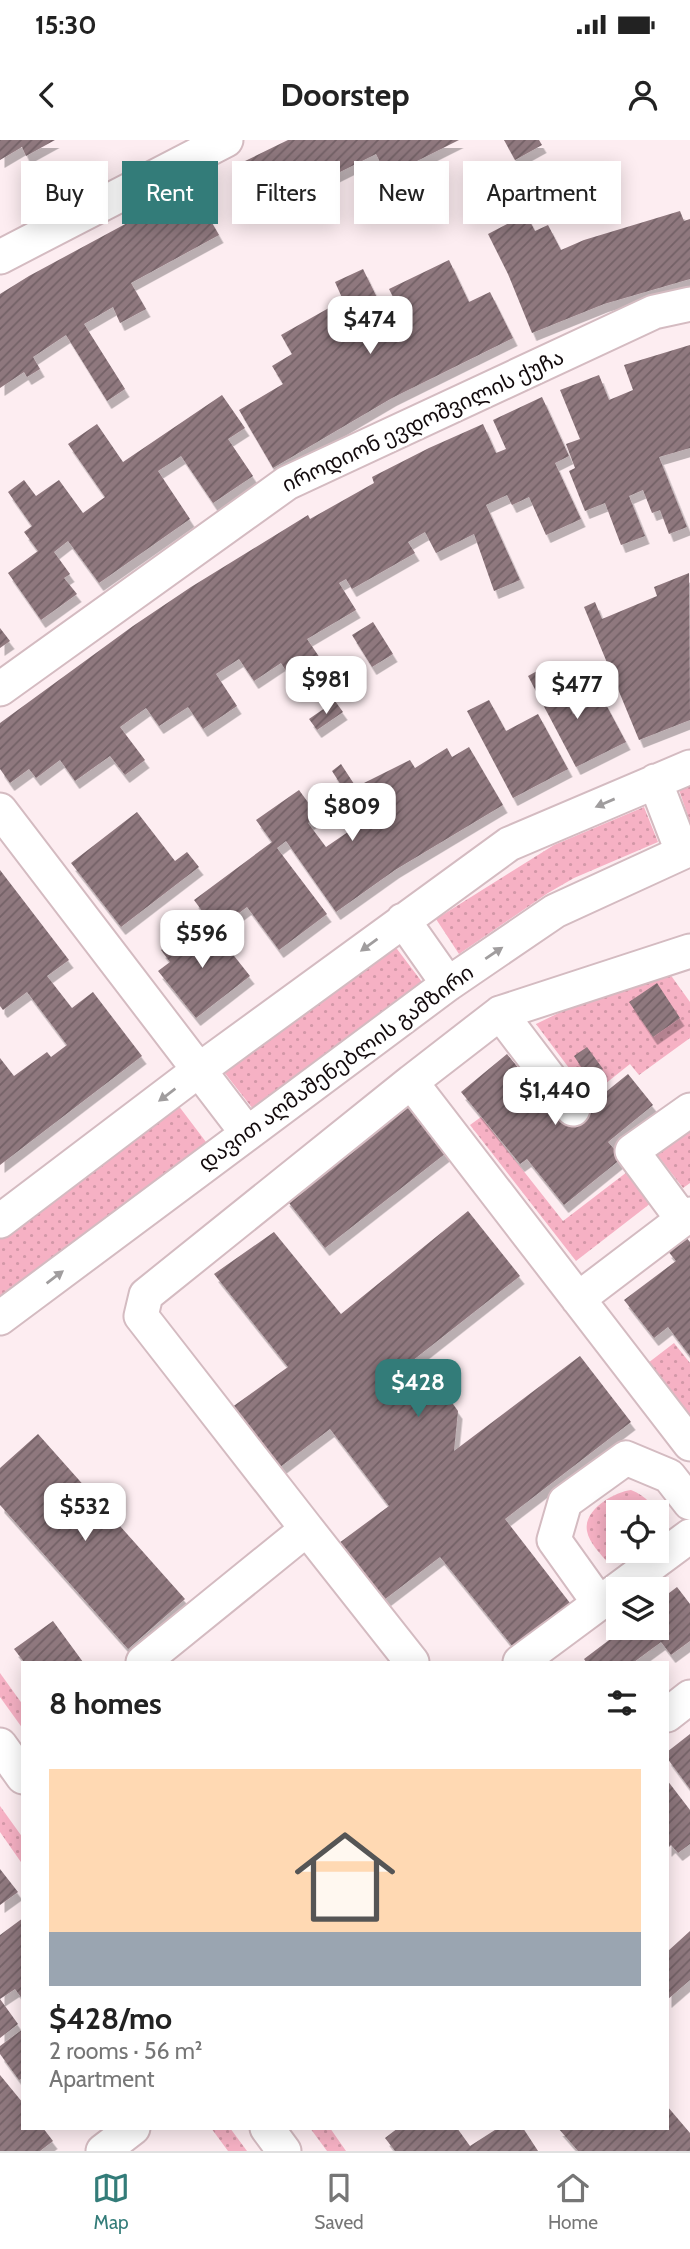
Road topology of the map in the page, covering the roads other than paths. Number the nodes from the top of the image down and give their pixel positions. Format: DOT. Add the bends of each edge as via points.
graph roads {
  1 [pos="226,140"];
  2 [pos="0,257"];
  3 [pos="690,304"];
  4 [pos="0,689"];
  5 [pos="690,767"];
  6 [pos="655,781"];
  7 [pos="0,810"];
  8 [pos="686,850"];
  9 [pos="403,920"];
  10 [pos="690,951"];
  11 [pos="448,984"];
  12 [pos="500,1013"];
  13 [pos="199,1070"];
  14 [pos="411,1082"];
  15 [pos="573,1110"];
  16 [pos="690,1110"];
  17 [pos="247,1133"];
  18 [pos="686,1217"];
  19 [pos="0,1221"];
  20 [pos="578,1299"];
  21 [pos="0,1318"];
  22 [pos="690,1444"];
  23 [pos="690,1503"];
  24 [pos="307,1529"];
  25 [pos="690,1536"];
  26 [pos="599,1603"];
  27 [pos="144,1661"];
  28 [pos="411,1661"];
  29 [pos="521,1661"];
  30 [pos="690,1697"];
  31 [pos="669,1713"];
  32 [pos="130,2130"];
  33 [pos="268,2130"];
  34 [pos="103,2151"];
  35 [pos="284,2151"];
  1 -- 2 [label="street"];
  3 -- 4 [label="street, იროდიონ ევდოშვილის ქუჩა" via="654,312 287,483"];
  5 -- 6 [label="street"];
  6 -- 8 [label="street"];
  6 -- 9 [label="street, one-way" via="509,844"];
  7 -- 13 [label="street"];
  11 -- 8 [label="street, დავით აღმაშენებლის გამზირი, one-way" via="555,911"];
  9 -- 11 [label="street"];
  9 -- 13 [label="street, one-way"];
  10 -- 12 [label="street"];
  11 -- 17 [label="street, დავით აღმაშენებლის გამზირი"];
  12 -- 14 [label="street"];
  12 -- 15 [label="street"];
  13 -- 17 [label="street"];
  13 -- 19 [label="street, one-way"];
  14 -- 20 [label="street"];
  14 -- 24 [label="street" via="146,1295 141,1316"];
  16 -- 18 [label="street" via="632,1152"];
  21 -- 17 [label="street, დავით აღმაშენებლის გამზირი, one-way"];
  18 -- 20 [label="street"];
  20 -- 22 [label="street"];
  23 -- 26 [label="street" via="669,1476 626,1458 565,1502 554,1540"];
  24 -- 27 [label="street"];
  24 -- 28 [label="street"];
  25 -- 26 [label="street"];
  26 -- 29 [label="street"];
  30 -- 31 [label="street"];
  32 -- 34 [label="street"];
  33 -- 35 [label="street"];
}
